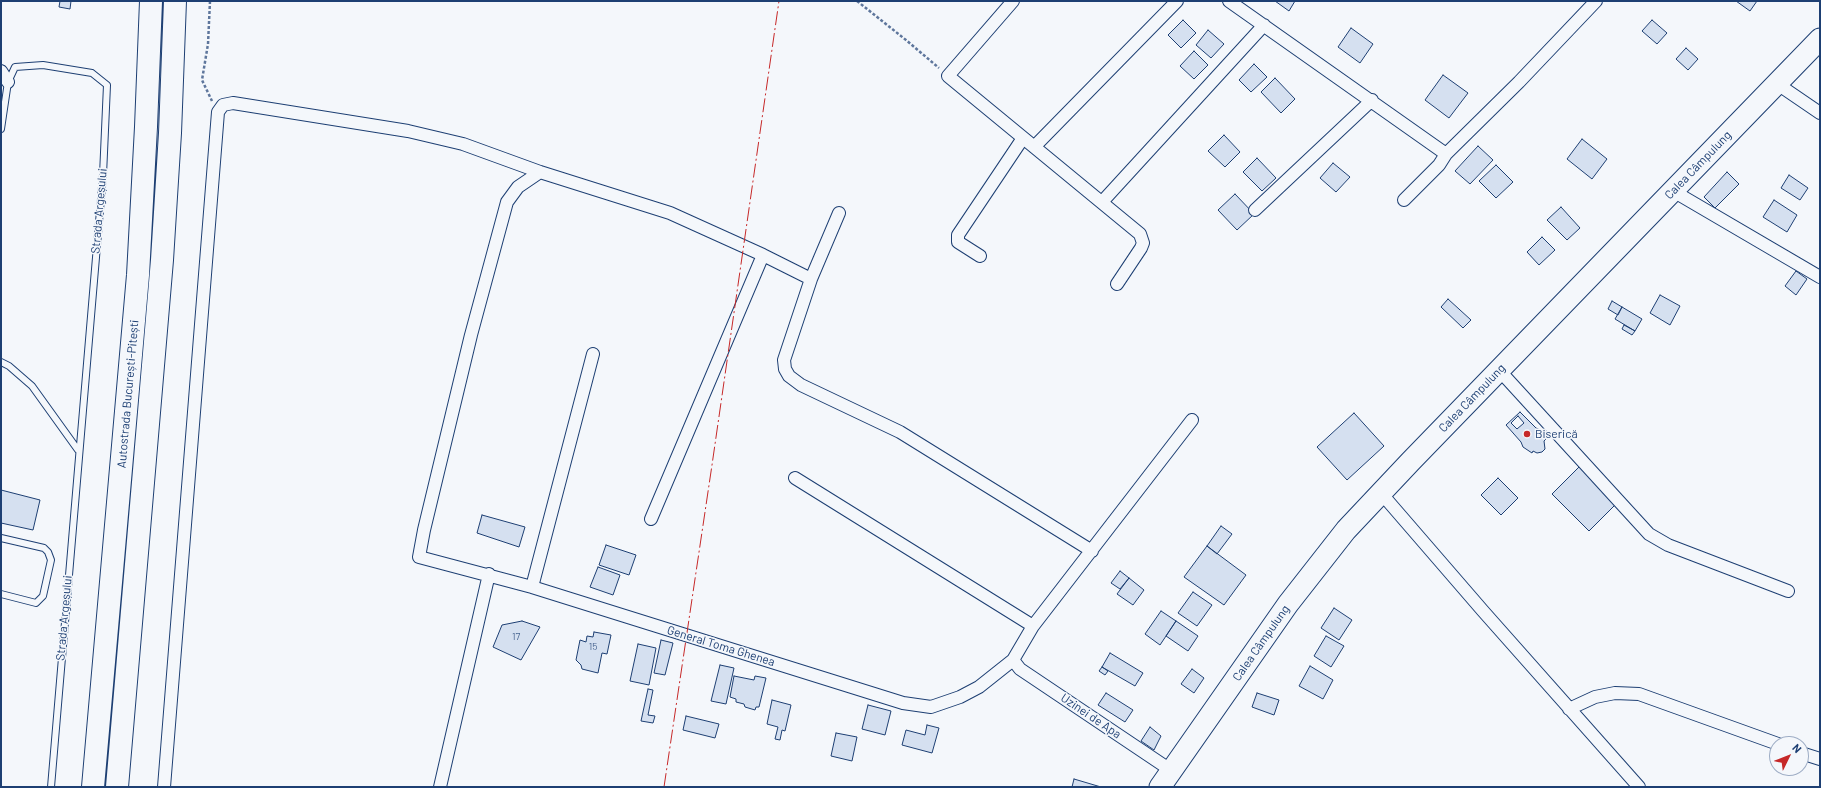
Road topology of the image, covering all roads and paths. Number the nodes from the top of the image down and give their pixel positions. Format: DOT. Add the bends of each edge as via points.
graph roads {
  1 [pos="151,1"];
  2 [pos="175,1"];
  3 [pos="210,1"];
  4 [pos="857,1"];
  5 [pos="1013,1"];
  6 [pos="1177,1"];
  7 [pos="1229,1"];
  8 [pos="1596,1"];
  9 [pos="1264,25"];
  10 [pos="1820,39"];
  11 [pos="1,71"];
  12 [pos="948,76"];
  13 [pos="8,82"];
  14 [pos="1776,83"];
  15 [pos="1372,100"];
  16 [pos="218,112"];
  17 [pos="1820,113"];
  18 [pos="1,129"];
  19 [pos="1023,138"];
  20 [pos="1034,147"];
  21 [pos="1446,154"];
  22 [pos="540,172"];
  23 [pos="1673,191"];
  24 [pos="1404,200"];
  25 [pos="1102,202"];
  26 [pos="1255,210"];
  27 [pos="839,213"];
  28 [pos="763,255"];
  29 [pos="980,256"];
  30 [pos="1820,277"];
  31 [pos="811,279"];
  32 [pos="1116,284"];
  33 [pos="593,354"];
  34 [pos="1,362"];
  35 [pos="1499,370"];
  36 [pos="1192,420"];
  37 [pos="78,450"];
  38 [pos="795,478"];
  39 [pos="1381,493"];
  40 [pos="651,519"];
  41 [pos="1,538"];
  42 [pos="1092,551"];
  43 [pos="489,574"];
  44 [pos="532,586"];
  45 [pos="1788,591"];
  46 [pos="1,594"];
  47 [pos="1033,626"];
  48 [pos="1012,660"];
  49 [pos="1570,709"];
  50 [pos="1769,741"];
  51 [pos="1809,755"];
  52 [pos="1820,759"];
  53 [pos="1166,779"];
  54 [pos="51,787"];
  55 [pos="93,787"];
  56 [pos="117,787"];
  57 [pos="164,787"];
  58 [pos="440,787"];
  59 [pos="1639,787"];
  1 -- 55 [label="highway, Autostrada București-Pitești" via="138,275"];
  2 -- 56 [label="highway, Autostrada București-Pitești" via="162,260"];
  3 -- 16 [label="path" via="208,44 202,80"];
  4 -- 12 [label="path"];
  5 -- 12 [label="street"];
  6 -- 20 [label="street"];
  7 -- 9 [label="street"];
  8 -- 21 [label="street"];
  9 -- 15 [label="street"];
  9 -- 25 [label="street"];
  10 -- 14 [label="highway, Calea Câmpulung"];
  11 -- 13 [label="street"];
  12 -- 19 [label="street"];
  13 -- 18 [label="lane, Strada Argeșului"];
  13 -- 37 [label="lane, Strada Argeșului" via="15,68 43,65 92,73 107,85 103,175"];
  14 -- 17 [label="street"];
  14 -- 23 [label="highway, Calea Câmpulung"];
  15 -- 21 [label="street"];
  15 -- 26 [label="street"];
  16 -- 22 [label="street" via="223,105 233,103 408,131 463,144"];
  16 -- 57 [label="street"];
  19 -- 20 [label="street"];
  19 -- 29 [label="street" via="958,235 958,242"];
  20 -- 25 [label="street"];
  21 -- 24 [label="street" via="1439,165"];
  22 -- 28 [label="street" via="670,213"];
  22 -- 43 [label="street, General Toma Ghenea" via="518,186 507,202 470,342 419,557"];
  23 -- 30 [label="street"];
  23 -- 35 [label="highway, Calea Câmpulung"];
  25 -- 32 [label="street" via="1135,229 1143,243"];
  27 -- 31 [label="street"];
  28 -- 31 [label="street"];
  28 -- 40 [label="street"];
  31 -- 42 [label="street" via="784,360 789,376 900,432"];
  33 -- 44 [label="street"];
  34 -- 37 [label="lane" via="32,386"];
  35 -- 39 [label="highway, Calea Câmpulung"];
  35 -- 45 [label="street" via="1649,534 1668,545"];
  36 -- 42 [label="street, General Toma Ghenea"];
  37 -- 54 [label="lane, Strada Argeșului"];
  38 -- 47 [label="street"];
  39 -- 49 [label="street"];
  39 -- 53 [label="highway, Calea Câmpulung" via="1346,530 1310,575"];
  41 -- 46 [label="lane" via="44,548 51,560 43,596 36,603"];
  42 -- 47 [label="street, General Toma Ghenea"];
  43 -- 44 [label="street, General Toma Ghenea"];
  43 -- 58 [label="street"];
  44 -- 48 [label="street, General Toma Ghenea" via="904,703 931,707 960,697 979,687"];
  47 -- 48 [label="street, General Toma Ghenea"];
  48 -- 53 [label="street, Uzinei de Apa" via="1020,669"];
  49 -- 50 [label="street" via="1595,697 1615,693 1639,694"];
  49 -- 59 [label="street"];
  51 -- 52 [label="street"];
}
